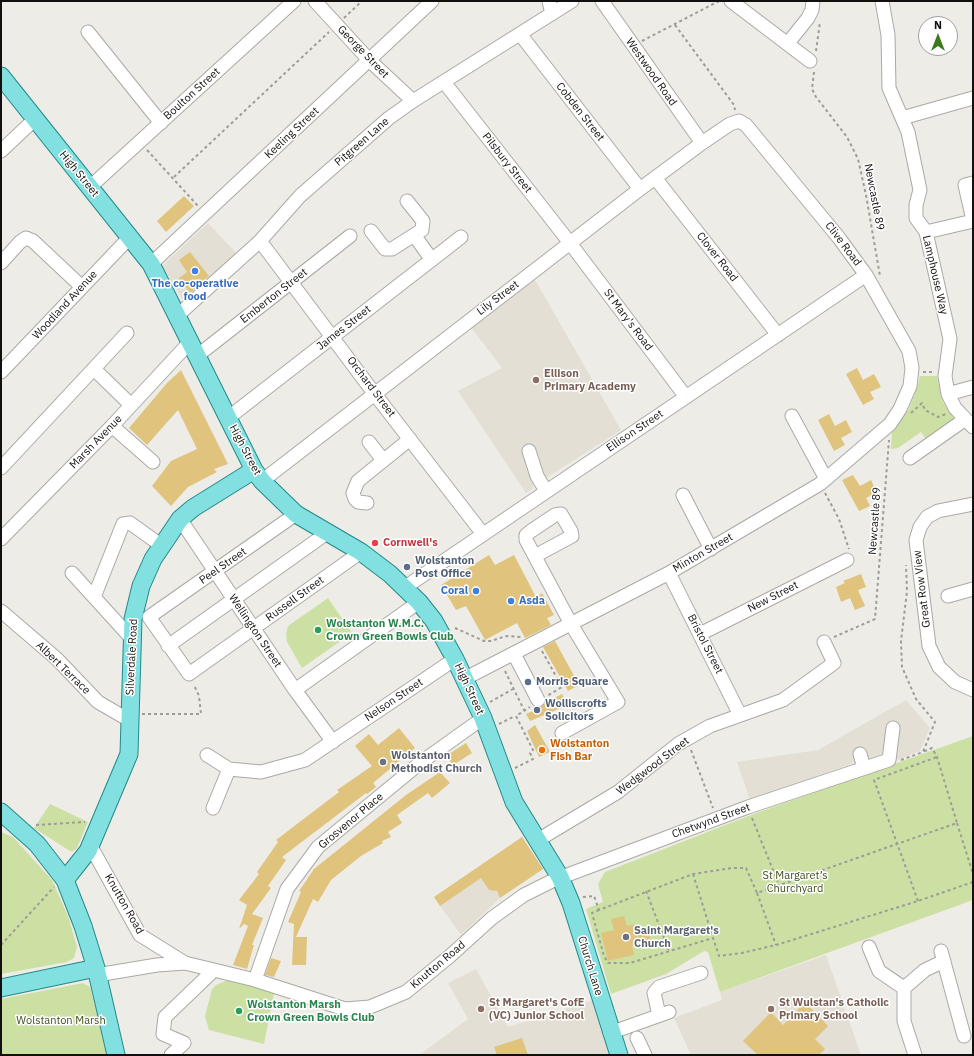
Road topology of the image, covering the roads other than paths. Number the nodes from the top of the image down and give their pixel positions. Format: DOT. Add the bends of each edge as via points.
graph roads {
  1 [pos="294,1"];
  2 [pos="315,1"];
  3 [pos="432,1"];
  4 [pos="572,1"];
  5 [pos="602,1"];
  6 [pos="731,1"];
  7 [pos="813,1"];
  8 [pos="882,1"];
  9 [pos="550,7"];
  10 [pos="88,32"];
  11 [pos="520,34"];
  12 [pos="788,43"];
  13 [pos="369,60"];
  14 [pos="812,63"];
  15 [pos="1,76"];
  16 [pos="444,82"];
  17 [pos="973,98"];
  18 [pos="413,101"];
  19 [pos="902,118"];
  20 [pos="35,119"];
  21 [pos="739,121"];
  22 [pos="161,123"];
  23 [pos="702,144"];
  24 [pos="1,151"];
  25 [pos="656,179"];
  26 [pos="973,183"];
  27 [pos="90,188"];
  28 [pos="640,189"];
  29 [pos="407,201"];
  30 [pos="973,220"];
  31 [pos="371,231"];
  32 [pos="926,232"];
  33 [pos="414,235"];
  34 [pos="350,236"];
  35 [pos="130,237"];
  36 [pos="461,237"];
  37 [pos="260,241"];
  38 [pos="570,243"];
  39 [pos="432,260"];
  40 [pos="1,263"];
  41 [pos="151,264"];
  42 [pos="866,275"];
  43 [pos="290,282"];
  44 [pos="82,287"];
  45 [pos="178,315"];
  46 [pos="127,333"];
  47 [pos="778,335"];
  48 [pos="333,336"];
  49 [pos="193,350"];
  50 [pos="94,369"];
  51 [pos="1,372"];
  52 [pos="910,386"];
  53 [pos="973,387"];
  54 [pos="374,393"];
  55 [pos="948,394"];
  56 [pos="686,397"];
  57 [pos="132,405"];
  58 [pos="792,416"];
  59 [pos="228,418"];
  60 [pos="969,423"];
  61 [pos="112,426"];
  62 [pos="410,439"];
  63 [pos="369,442"];
  64 [pos="529,451"];
  65 [pos="910,458"];
  66 [pos="383,460"];
  67 [pos="154,462"];
  68 [pos="1,468"];
  69 [pos="258,476"];
  70 [pos="823,482"];
  71 [pos="546,491"];
  72 [pos="683,495"];
  73 [pos="367,503"];
  74 [pos="973,504"];
  75 [pos="296,514"];
  76 [pos="180,519"];
  77 [pos="327,533"];
  78 [pos="483,534"];
  79 [pos="1,540"];
  80 [pos="162,546"];
  81 [pos="711,549"];
  82 [pos="361,552"];
  83 [pos="535,556"];
  84 [pos="847,560"];
  85 [pos="215,571"];
  86 [pos="72,573"];
  87 [pos="669,573"];
  88 [pos="404,588"];
  89 [pos="973,588"];
  90 [pos="948,596"];
  91 [pos="94,597"];
  92 [pos="234,599"];
  93 [pos="419,602"];
  94 [pos="1,611"];
  95 [pos="571,624"];
  96 [pos="254,628"];
  97 [pos="700,634"];
  98 [pos="132,639"];
  99 [pos="824,642"];
  100 [pos="168,646"];
  101 [pos="514,654"];
  102 [pos="455,659"];
  103 [pos="464,680"];
  104 [pos="295,690"];
  105 [pos="973,690"];
  106 [pos="538,700"];
  107 [pos="486,710"];
  108 [pos="740,715"];
  109 [pos="129,717"];
  110 [pos="893,728"];
  111 [pos="562,733"];
  112 [pos="333,742"];
  113 [pos="860,754"];
  114 [pos="207,755"];
  115 [pos="864,768"];
  116 [pos="229,769"];
  117 [pos="213,808"];
  118 [pos="1,812"];
  119 [pos="538,840"];
  120 [pos="90,845"];
  121 [pos="560,877"];
  122 [pos="64,878"];
  123 [pos="869,947"];
  124 [pos="185,963"];
  125 [pos="101,972"];
  126 [pos="216,972"];
  127 [pos="701,973"];
  128 [pos="255,980"];
  129 [pos="1,988"];
  130 [pos="904,988"];
  131 [pos="610,1033"];
  132 [pos="964,1036"];
  133 [pos="637,1038"];
  134 [pos="116,1055"];
  135 [pos="171,1055"];
  136 [pos="619,1055"];
  137 [pos="645,1055"];
  138 [pos="915,1055"];
  1 -- 22 [label="street, Boulton Street"];
  2 -- 13 [label="street, George Street"];
  3 -- 13 [label="street, Keeling Street"];
  4 -- 9 [label="street, Pitgreen Lane"];
  5 -- 23 [label="street, Westwood Road"];
  6 -- 12 [label="street"];
  7 -- 12 [label="street" via="808,18"];
  8 -- 19 [label="street, Lamphouse Way" via="888,35 889,88"];
  9 -- 11 [label="street, Pitgreen Lane"];
  10 -- 22 [label="street"];
  11 -- 16 [label="street, Pitgreen Lane"];
  11 -- 28 [label="street, Cobden Street"];
  12 -- 14 [label="street"];
  13 -- 18 [label="street, George Street"];
  13 -- 41 [label="street, Keeling Street"];
  15 -- 20 [label="main road, High Street"];
  16 -- 18 [label="street, Pitgreen Lane"];
  16 -- 38 [label="street, Pilsbury Street"];
  17 -- 19 [label="street"];
  18 -- 37 [label="street, Pitgreen Lane" via="389,118 300,196"];
  19 -- 32 [label="street, Lamphouse Way" via="908,132 920,190 916,218"];
  20 -- 24 [label="street"];
  20 -- 27 [label="main road, High Street"];
  21 -- 23 [label="street, Lily Street" via="730,124"];
  21 -- 42 [label="street, Clive Road" via="746,124"];
  22 -- 27 [label="street, Boulton Street"];
  23 -- 25 [label="street, Lily Street"];
  25 -- 28 [label="street, Lily Street"];
  25 -- 47 [label="street, Clover Road"];
  26 -- 30 [label="street" via="965,185"];
  27 -- 35 [label="main road, High Street"];
  28 -- 38 [label="street, Lily Street"];
  29 -- 33 [label="street" via="423,221 422,230"];
  30 -- 32 [label="street"];
  31 -- 33 [label="street" via="385,249 392,249"];
  32 -- 55 [label="street, Lamphouse Way" via="950,339 945,372"];
  33 -- 39 [label="street"];
  34 -- 43 [label="street, Emberton Street"];
  35 -- 41 [label="main road, High Street"];
  35 -- 44 [label="street, Woodland Avenue"];
  36 -- 39 [label="street, James Street"];
  37 -- 43 [label="street, Orchard Street"];
  37 -- 45 [label="street, Pitgreen Lane"];
  38 -- 54 [label="street, Lily Street"];
  38 -- 56 [label="street, St Mary's Road"];
  39 -- 48 [label="street, James Street"];
  40 -- 44 [label="street" via="26,238 33,241"];
  41 -- 45 [label="main road, High Street"];
  42 -- 47 [label="street, Ellison Street"];
  42 -- 52 [label="street, Clive Road" via="909,350"];
  43 -- 48 [label="street, Orchard Street"];
  43 -- 49 [label="street, Emberton Street"];
  44 -- 51 [label="street, Woodland Avenue"];
  45 -- 49 [label="main road, High Street"];
  46 -- 50 [label="street"];
  47 -- 56 [label="street, Ellison Street"];
  48 -- 54 [label="street, Orchard Street"];
  48 -- 59 [label="street, James Street"];
  49 -- 57 [label="street, Marsh Avenue"];
  49 -- 59 [label="main road, High Street"];
  50 -- 57 [label="street"];
  50 -- 68 [label="street"];
  52 -- 70 [label="street, Minton Street" via="890,424"];
  53 -- 55 [label="street"];
  54 -- 62 [label="street, Orchard Street"];
  54 -- 69 [label="street, Lily Street"];
  55 -- 60 [label="street, Lamphouse Way" via="955,408"];
  56 -- 71 [label="street, Ellison Street"];
  57 -- 61 [label="street, Marsh Avenue"];
  58 -- 70 [label="street"];
  59 -- 69 [label="main road, High Street"];
  60 -- 65 [label="street"];
  61 -- 67 [label="street"];
  61 -- 79 [label="street, Marsh Avenue"];
  62 -- 66 [label="street"];
  62 -- 78 [label="street, Orchard Street"];
  63 -- 66 [label="street"];
  64 -- 71 [label="street" via="537,476"];
  66 -- 73 [label="street" via="355,486 355,499"];
  69 -- 75 [label="main road, High Street"];
  69 -- 76 [label="main road, Silverdale Road" via="193,508"];
  70 -- 81 [label="street, Minton Street"];
  71 -- 78 [label="street, Ellison Street"];
  72 -- 81 [label="street"];
  74 -- 105 [label="street, Great Row View" via="938,511 927,517 920,527 916,540 929,646 939,667 955,682"];
  75 -- 77 [label="main road, High Street"];
  75 -- 85 [label="street, Peel Street"];
  76 -- 80 [label="main road, Silverdale Road"];
  76 -- 85 [label="street, Wellington Street"];
  77 -- 82 [label="main road, High Street"];
  77 -- 92 [label="street"];
  78 -- 88 [label="street, Ellison Street"];
  80 -- 91 [label="street" via="130,523 123,524"];
  80 -- 98 [label="main road, Silverdale Road" via="141,586 133,619"];
  81 -- 87 [label="street, Minton Street"];
  82 -- 88 [label="main road, High Street"];
  82 -- 96 [label="street, Russell Street"];
  83 -- 95 [label="street"];
  84 -- 97 [label="street, New Street"];
  85 -- 92 [label="street, Wellington Street"];
  85 -- 100 [label="street, Peel Street" via="149,617"];
  86 -- 91 [label="street"];
  87 -- 95 [label="street, Minton Street"];
  87 -- 97 [label="street, Bristol Street"];
  88 -- 93 [label="main road, High Street"];
  89 -- 90 [label="street"];
  91 -- 98 [label="street"];
  92 -- 96 [label="street, Wellington Street"];
  92 -- 100 [label="street"];
  93 -- 102 [label="main road, High Street" via="434,621"];
  93 -- 104 [label="street"];
  94 -- 109 [label="street, Albert Terrace" via="57,659 98,702"];
  95 -- 101 [label="street, Minton Street"];
  95 -- 111 [label="street" via="618,702"];
  96 -- 100 [label="street, Russell Street" via="189,674"];
  96 -- 104 [label="street, Wellington Street"];
  97 -- 108 [label="street, Bristol Street"];
  98 -- 109 [label="main road, Silverdale Road"];
  99 -- 108 [label="street, Wedgwood Street" via="834,663 783,700"];
  101 -- 103 [label="street, Minton Street"];
  101 -- 106 [label="street"];
  102 -- 103 [label="main road, High Street"];
  102 -- 112 [label="street, Nelson Street"];
  103 -- 107 [label="main road, High Street"];
  104 -- 112 [label="street, Wellington Street"];
  107 -- 119 [label="main road, High Street" via="514,802"];
  107 -- 128 [label="street, Grosvenor Place" via="318,847 287,889"];
  108 -- 119 [label="street, Wedgwood Street" via="710,726 687,739 618,792"];
  109 -- 120 [label="main road, Silverdale Road" via="129,754"];
  110 -- 115 [label="street, Chetwynd Street" via="889,760"];
  112 -- 116 [label="street, Nelson Street" via="305,760 261,772"];
  113 -- 115 [label="street"];
  114 -- 116 [label="street"];
  115 -- 121 [label="street, Chetwynd Street" via="717,818"];
  116 -- 117 [label="street"];
  118 -- 122 [label="main road" via="28,835"];
  119 -- 121 [label="main road, High Street"];
  120 -- 122 [label="main road, Silverdale Road" via="88,851"];
  120 -- 124 [label="street, Knutton Road" via="140,935"];
  121 -- 128 [label="street, Knutton Road" via="524,895 492,918 406,992 370,1007 345,1009"];
  121 -- 131 [label="main road, Church Lane" via="571,903"];
  122 -- 125 [label="main road"];
  123 -- 130 [label="street" via="879,971"];
  124 -- 125 [label="street"];
  124 -- 126 [label="street, Knutton Road"];
  125 -- 129 [label="main road"];
  125 -- 134 [label="main road"];
  126 -- 128 [label="street, Knutton Road"];
  126 -- 135 [label="street" via="165,1017 162,1034 184,1043"];
  127 -- 131 [label="street" via="659,987 654,993 664,1013"];
  130 -- 132 [label="street" via="925,970 944,961"];
  130 -- 138 [label="street" via="904,1021"];
  131 -- 136 [label="main road, Church Lane"];
  133 -- 137 [label="street"];
}
